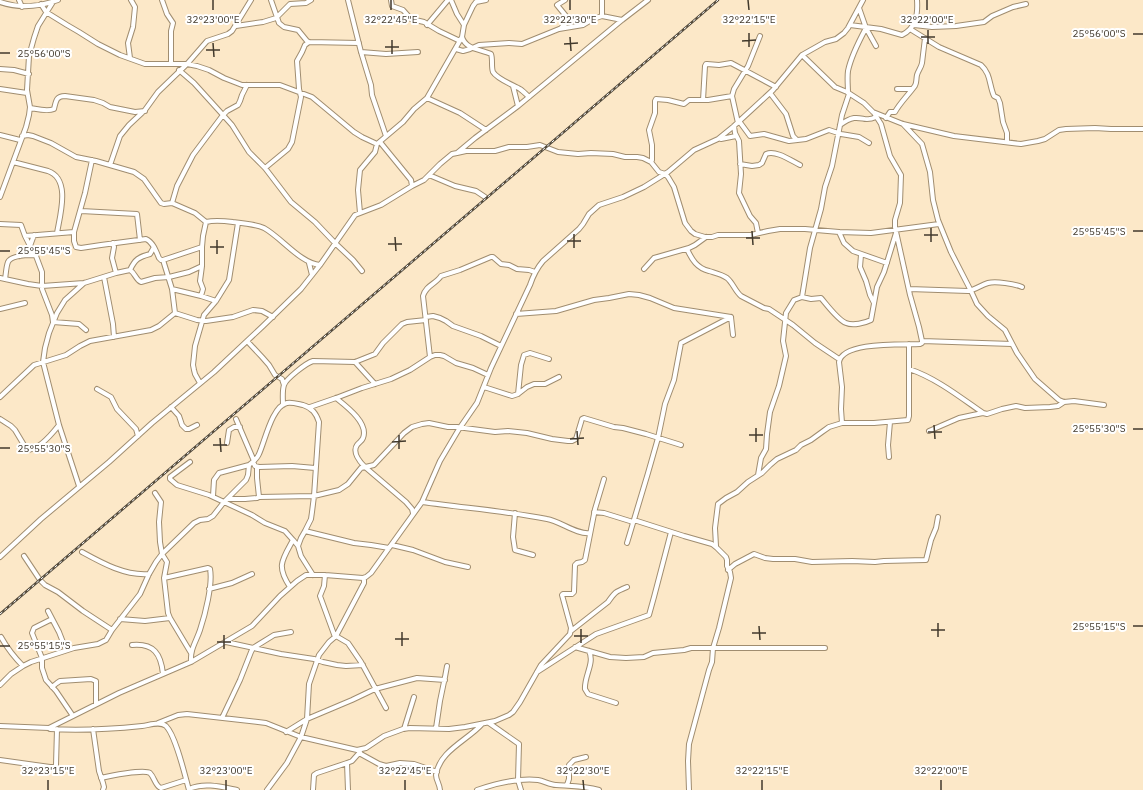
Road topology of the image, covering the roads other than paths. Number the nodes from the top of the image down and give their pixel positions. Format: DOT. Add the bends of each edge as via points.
graph roads {
  1 [pos="19,0"];
  2 [pos="132,0"];
  3 [pos="162,0"];
  4 [pos="251,0"];
  5 [pos="271,0"];
  6 [pos="311,0"];
  7 [pos="348,0"];
  8 [pos="391,0"];
  9 [pos="448,0"];
  10 [pos="451,0"];
  11 [pos="472,0"];
  12 [pos="486,0"];
  13 [pos="565,0"];
  14 [pos="602,0"];
  15 [pos="648,0"];
  16 [pos="863,0"];
  17 [pos="917,0"];
  18 [pos="56,1"];
  19 [pos="0,2"];
  20 [pos="41,4"];
  21 [pos="1026,4"];
  22 [pos="473,6"];
  23 [pos="22,7"];
  24 [pos="859,8"];
  25 [pos="46,12"];
  26 [pos="602,16"];
  27 [pos="276,18"];
  28 [pos="622,20"];
  29 [pos="427,25"];
  30 [pos="464,25"];
  31 [pos="850,25"];
  32 [pos="914,25"];
  33 [pos="236,26"];
  34 [pos="866,27"];
  35 [pos="559,29"];
  36 [pos="910,29"];
  37 [pos="760,36"];
  38 [pos="925,38"];
  39 [pos="461,39"];
  40 [pos="308,42"];
  41 [pos="359,43"];
  42 [pos="876,46"];
  43 [pos="473,48"];
  44 [pos="456,49"];
  45 [pos="361,52"];
  46 [pos="418,52"];
  47 [pos="802,55"];
  48 [pos="130,58"];
  49 [pos="171,64"];
  50 [pos="187,64"];
  51 [pos="0,69"];
  52 [pos="179,70"];
  53 [pos="744,71"];
  54 [pos="28,74"];
  55 [pos="247,85"];
  56 [pos="513,86"];
  57 [pos="776,87"];
  58 [pos="0,89"];
  59 [pos="896,89"];
  60 [pos="911,89"];
  61 [pos="301,92"];
  62 [pos="27,93"];
  63 [pos="770,93"];
  64 [pos="848,94"];
  65 [pos="732,96"];
  66 [pos="529,97"];
  67 [pos="427,98"];
  68 [pos="703,100"];
  69 [pos="518,106"];
  70 [pos="30,108"];
  71 [pos="146,110"];
  72 [pos="135,112"];
  73 [pos="874,112"];
  74 [pos="223,115"];
  75 [pos="876,117"];
  76 [pos="886,118"];
  77 [pos="133,121"];
  78 [pos="738,122"];
  79 [pos="903,124"];
  80 [pos="840,125"];
  81 [pos="734,126"];
  82 [pos="1143,129"];
  83 [pos="486,130"];
  84 [pos="838,133"];
  85 [pos="0,135"];
  86 [pos="386,136"];
  87 [pos="736,136"];
  88 [pos="21,138"];
  89 [pos="718,139"];
  90 [pos="796,139"];
  91 [pos="1007,142"];
  92 [pos="379,143"];
  93 [pos="869,143"];
  94 [pos="457,153"];
  95 [pos="92,160"];
  96 [pos="12,162"];
  97 [pos="651,162"];
  98 [pos="740,164"];
  99 [pos="110,165"];
  100 [pos="800,165"];
  101 [pos="265,168"];
  102 [pos="665,174"];
  103 [pos="429,175"];
  104 [pos="411,180"];
  105 [pos="419,183"];
  106 [pos="412,186"];
  107 [pos="0,197"];
  108 [pos="486,197"];
  109 [pos="172,203"];
  110 [pos="81,211"];
  111 [pos="360,213"];
  112 [pos="206,222"];
  113 [pos="238,223"];
  114 [pos="0,224"];
  115 [pos="939,224"];
  116 [pos="816,230"];
  117 [pos="896,231"];
  118 [pos="74,232"];
  119 [pos="839,232"];
  120 [pos="58,233"];
  121 [pos="758,233"];
  122 [pos="34,235"];
  123 [pos="25,236"];
  124 [pos="707,237"];
  125 [pos="140,240"];
  126 [pos="113,243"];
  127 [pos="335,243"];
  128 [pos="30,246"];
  129 [pos="202,246"];
  130 [pos="154,247"];
  131 [pos="687,249"];
  132 [pos="35,255"];
  133 [pos="861,255"];
  134 [pos="20,256"];
  135 [pos="163,260"];
  136 [pos="309,263"];
  137 [pos="887,263"];
  138 [pos="320,265"];
  139 [pos="202,266"];
  140 [pos="644,269"];
  141 [pos="130,270"];
  142 [pos="362,271"];
  143 [pos="535,272"];
  144 [pos="116,273"];
  145 [pos="312,275"];
  146 [pos="104,277"];
  147 [pos="169,277"];
  148 [pos="0,278"];
  149 [pos="5,279"];
  150 [pos="84,283"];
  151 [pos="42,286"];
  152 [pos="1022,287"];
  153 [pos="172,289"];
  154 [pos="909,289"];
  155 [pos="971,291"];
  156 [pos="202,296"];
  157 [pos="802,297"];
  158 [pos="216,301"];
  159 [pos="25,303"];
  160 [pos="874,303"];
  161 [pos="0,309"];
  162 [pos="175,313"];
  163 [pos="516,314"];
  164 [pos="273,317"];
  165 [pos="731,317"];
  166 [pos="426,318"];
  167 [pos="203,320"];
  168 [pos="784,320"];
  169 [pos="53,322"];
  170 [pos="86,330"];
  171 [pos="734,335"];
  172 [pos="114,337"];
  173 [pos="247,341"];
  174 [pos="922,341"];
  175 [pos="909,344"];
  176 [pos="1012,344"];
  177 [pos="501,346"];
  178 [pos="430,357"];
  179 [pos="839,358"];
  180 [pos="550,359"];
  181 [pos="43,362"];
  182 [pos="355,362"];
  183 [pos="909,369"];
  184 [pos="488,375"];
  185 [pos="559,377"];
  186 [pos="200,383"];
  187 [pos="375,384"];
  188 [pos="284,385"];
  189 [pos="484,386"];
  190 [pos="97,389"];
  191 [pos="518,394"];
  192 [pos="0,397"];
  193 [pos="336,398"];
  194 [pos="1064,402"];
  195 [pos="283,405"];
  196 [pos="1104,405"];
  197 [pos="171,407"];
  198 [pos="310,407"];
  199 [pos="983,413"];
  200 [pos="0,419"];
  201 [pos="236,419"];
  202 [pos="890,422"];
  203 [pos="842,423"];
  204 [pos="59,425"];
  205 [pos="197,425"];
  206 [pos="240,426"];
  207 [pos="460,427"];
  208 [pos="929,431"];
  209 [pos="138,436"];
  210 [pos="658,438"];
  211 [pos="227,442"];
  212 [pos="682,445"];
  213 [pos="888,457"];
  214 [pos="190,462"];
  215 [pos="252,463"];
  216 [pos="257,467"];
  217 [pos="365,467"];
  218 [pos="315,468"];
  219 [pos="758,475"];
  220 [pos="604,479"];
  221 [pos="80,486"];
  222 [pos="155,493"];
  223 [pos="212,496"];
  224 [pos="259,496"];
  225 [pos="314,496"];
  226 [pos="226,501"];
  227 [pos="422,502"];
  228 [pos="594,512"];
  229 [pos="414,513"];
  230 [pos="515,514"];
  231 [pos="938,517"];
  232 [pos="633,521"];
  233 [pos="590,532"];
  234 [pos="671,532"];
  235 [pos="304,533"];
  236 [pos="294,540"];
  237 [pos="627,543"];
  238 [pos="298,546"];
  239 [pos="716,546"];
  240 [pos="390,547"];
  241 [pos="82,552"];
  242 [pos="162,554"];
  243 [pos="24,556"];
  244 [pos="533,556"];
  245 [pos="0,557"];
  246 [pos="468,567"];
  247 [pos="728,570"];
  248 [pos="149,574"];
  249 [pos="252,574"];
  250 [pos="313,575"];
  251 [pos="325,575"];
  252 [pos="164,578"];
  253 [pos="363,578"];
  254 [pos="290,587"];
  255 [pos="627,587"];
  256 [pos="209,589"];
  257 [pos="48,611"];
  258 [pos="170,618"];
  259 [pos="52,619"];
  260 [pos="120,619"];
  261 [pos="112,630"];
  262 [pos="571,631"];
  263 [pos="291,632"];
  264 [pos="335,636"];
  265 [pos="1,637"];
  266 [pos="226,642"];
  267 [pos="132,645"];
  268 [pos="575,647"];
  269 [pos="253,648"];
  270 [pos="713,648"];
  271 [pos="825,648"];
  272 [pos="66,650"];
  273 [pos="589,650"];
  274 [pos="191,653"];
  275 [pos="42,658"];
  276 [pos="317,660"];
  277 [pos="191,662"];
  278 [pos="363,665"];
  279 [pos="23,666"];
  280 [pos="447,666"];
  281 [pos="535,673"];
  282 [pos="163,674"];
  283 [pos="445,680"];
  284 [pos="0,685"];
  285 [pos="52,686"];
  286 [pos="375,689"];
  287 [pos="414,697"];
  288 [pos="616,703"];
  289 [pos="96,704"];
  290 [pos="386,708"];
  291 [pos="73,716"];
  292 [pos="222,718"];
  293 [pos="307,719"];
  294 [pos="158,723"];
  295 [pos="488,723"];
  296 [pos="482,724"];
  297 [pos="0,726"];
  298 [pos="49,728"];
  299 [pos="436,728"];
  300 [pos="56,729"];
  301 [pos="93,729"];
  302 [pos="404,729"];
  303 [pos="286,732"];
  304 [pos="301,737"];
  305 [pos="360,751"];
  306 [pos="586,757"];
  307 [pos="0,760"];
  308 [pos="347,763"];
  309 [pos="437,772"];
  310 [pos="101,778"];
  311 [pos="186,780"];
  312 [pos="518,780"];
  313 [pos="567,785"];
  314 [pos="103,790"];
  315 [pos="189,790"];
  316 [pos="237,790"];
  317 [pos="267,790"];
  318 [pos="312,790"];
  319 [pos="348,790"];
  320 [pos="440,790"];
  321 [pos="477,790"];
  322 [pos="521,790"];
  323 [pos="599,790"];
  324 [pos="689,790"];
  1 -- 23 [label="street"];
  2 -- 48 [label="street" via="135,7 128,43"];
  3 -- 49 [label="street" via="173,23"];
  4 -- 33 [label="street"];
  5 -- 27 [label="street"];
  6 -- 27 [label="street" via="306,3 290,4"];
  7 -- 41 [label="street"];
  8 -- 29 [label="street" via="392,6 403,10 411,19"];
  9 -- 29 [label="street"];
  10 -- 30 [label="street"];
  11 -- 22 [label="street"];
  12 -- 22 [label="street" via="476,2"];
  13 -- 35 [label="street" via="558,5 567,22"];
  14 -- 26 [label="street"];
  15 -- 28 [label="street"];
  16 -- 24 [label="street"];
  17 -- 32 [label="street"];
  18 -- 20 [label="street"];
  18 -- 25 [label="street"];
  19 -- 23 [label="street"];
  20 -- 23 [label="street"];
  20 -- 25 [label="street"];
  21 -- 32 [label="street" via="992,16 984,22 956,26"];
  22 -- 30 [label="street"];
  24 -- 31 [label="street"];
  24 -- 34 [label="street"];
  25 -- 48 [label="street" via="98,44"];
  25 -- 54 [label="street" via="34,38"];
  26 -- 28 [label="street"];
  26 -- 35 [label="street" via="582,25"];
  27 -- 33 [label="street"];
  27 -- 40 [label="street" via="284,27 300,31"];
  28 -- 66 [label="street"];
  29 -- 39 [label="street"];
  30 -- 39 [label="street"];
  31 -- 34 [label="street"];
  31 -- 47 [label="street" via="836,39"];
  32 -- 36 [label="street"];
  33 -- 50 [label="street" via="228,34 207,41"];
  34 -- 36 [label="street" via="881,28 900,35"];
  34 -- 42 [label="street"];
  34 -- 64 [label="street" via="849,68"];
  35 -- 43 [label="street" via="522,44 479,45"];
  36 -- 38 [label="street"];
  37 -- 53 [label="street"];
  38 -- 60 [label="street" via="922,65 917,73 916,84"];
  38 -- 91 [label="street" via="939,47 981,65 987,71 993,94 1000,103"];
  39 -- 43 [label="street"];
  39 -- 44 [label="street"];
  40 -- 41 [label="street"];
  40 -- 61 [label="street" via="297,61"];
  41 -- 45 [label="street"];
  43 -- 44 [label="street" via="463,51"];
  43 -- 56 [label="street" via="491,54 493,72"];
  44 -- 67 [label="street"];
  45 -- 46 [label="street"];
  45 -- 86 [label="street"];
  47 -- 57 [label="street"];
  47 -- 64 [label="street" via="836,87"];
  48 -- 49 [label="street" via="145,64"];
  49 -- 50 [label="street"];
  50 -- 52 [label="street"];
  50 -- 55 [label="street"];
  51 -- 54 [label="street"];
  52 -- 71 [label="street" via="158,92"];
  52 -- 74 [label="street"];
  53 -- 57 [label="street"];
  53 -- 65 [label="street"];
  53 -- 68 [label="street" via="731,63 706,64"];
  54 -- 62 [label="street"];
  55 -- 61 [label="street" via="278,84"];
  55 -- 74 [label="street" via="238,105"];
  56 -- 66 [label="street"];
  56 -- 69 [label="street"];
  57 -- 63 [label="street"];
  58 -- 62 [label="street"];
  59 -- 60 [label="street"];
  60 -- 76 [label="street" via="895,112 890,112"];
  61 -- 92 [label="street" via="316,99 362,137"];
  61 -- 101 [label="street" via="290,145"];
  62 -- 70 [label="street"];
  63 -- 78 [label="street"];
  63 -- 90 [label="street" via="786,114"];
  64 -- 73 [label="street"];
  64 -- 80 [label="street"];
  65 -- 68 [label="street"];
  65 -- 78 [label="street"];
  66 -- 69 [label="street"];
  67 -- 83 [label="street" via="460,113"];
  67 -- 86 [label="street"];
  68 -- 97 [label="street" via="689,100 683,104 655,100 655,113 649,130 652,144"];
  69 -- 83 [label="street"];
  70 -- 72 [label="street" via="52,110 57,98 65,96 94,100 110,107"];
  70 -- 88 [label="street"];
  71 -- 72 [label="street"];
  71 -- 77 [label="street"];
  72 -- 77 [label="street"];
  73 -- 75 [label="street"];
  73 -- 76 [label="street"];
  74 -- 101 [label="street" via="249,152"];
  74 -- 109 [label="street" via="193,155 177,186"];
  75 -- 80 [label="street" via="866,120 857,118"];
  75 -- 117 [label="street" via="881,124 890,156 902,178 900,206 895,220"];
  76 -- 79 [label="street"];
  77 -- 99 [label="street" via="120,136"];
  78 -- 81 [label="street"];
  78 -- 90 [label="street" via="750,136 763,134 787,140"];
  79 -- 91 [label="street" via="954,136"];
  79 -- 115 [label="street" via="923,147"];
  80 -- 84 [label="street"];
  81 -- 87 [label="street"];
  81 -- 89 [label="street"];
  82 -- 91 [label="street" via="1066,129 1030,143"];
  83 -- 94 [label="street"];
  84 -- 90 [label="street" via="829,130 806,139"];
  84 -- 93 [label="street" via="859,137"];
  84 -- 116 [label="street"];
  85 -- 88 [label="street"];
  86 -- 92 [label="street"];
  87 -- 89 [label="street"];
  87 -- 98 [label="street" via="739,141"];
  88 -- 95 [label="street" via="33,136 73,156"];
  88 -- 96 [label="street"];
  89 -- 102 [label="street" via="694,150"];
  92 -- 104 [label="street"];
  92 -- 111 [label="street" via="359,172"];
  94 -- 97 [label="street" via="540,145 558,152 612,154 644,158"];
  94 -- 103 [label="street" via="447,158"];
  95 -- 99 [label="street"];
  95 -- 110 [label="street"];
  96 -- 107 [label="street"];
  96 -- 120 [label="street" via="54,173 57,177 62,198"];
  97 -- 102 [label="street" via="659,172"];
  98 -- 100 [label="street" via="759,165 766,154 770,153"];
  98 -- 121 [label="street" via="739,193 756,223"];
  99 -- 109 [label="street" via="139,175 161,203"];
  101 -- 127 [label="street" via="291,202"];
  102 -- 124 [label="street" via="673,184 685,223 695,234"];
  102 -- 143 [label="street" via="629,195 603,203 594,209 579,229 543,261"];
  103 -- 105 [label="street"];
  103 -- 108 [label="street"];
  104 -- 105 [label="street"];
  104 -- 106 [label="street"];
  105 -- 106 [label="street"];
  106 -- 111 [label="street" via="381,205"];
  109 -- 112 [label="street" via="194,213"];
  110 -- 118 [label="street"];
  110 -- 125 [label="street" via="136,214"];
  111 -- 127 [label="street" via="355,215"];
  112 -- 113 [label="street"];
  112 -- 129 [label="street"];
  113 -- 136 [label="street" via="265,229"];
  113 -- 158 [label="street" via="229,280"];
  114 -- 123 [label="street" via="20,224"];
  115 -- 117 [label="street"];
  115 -- 155 [label="street"];
  116 -- 119 [label="street"];
  116 -- 121 [label="street" via="780,229"];
  116 -- 157 [label="street" via="810,248"];
  117 -- 119 [label="street"];
  117 -- 137 [label="street"];
  117 -- 154 [label="street"];
  118 -- 120 [label="street"];
  118 -- 126 [label="street" via="75,245 79,248"];
  119 -- 133 [label="street" via="846,246"];
  120 -- 122 [label="street"];
  121 -- 124 [label="street"];
  122 -- 123 [label="street"];
  122 -- 128 [label="street"];
  123 -- 128 [label="street"];
  124 -- 131 [label="street"];
  125 -- 126 [label="street"];
  125 -- 130 [label="street" via="148,240"];
  126 -- 144 [label="street" via="112,258"];
  127 -- 138 [label="street"];
  127 -- 142 [label="street"];
  128 -- 132 [label="street"];
  128 -- 134 [label="street"];
  129 -- 135 [label="street"];
  129 -- 139 [label="street"];
  130 -- 135 [label="street" via="159,258"];
  130 -- 141 [label="street" via="150,254 135,261"];
  131 -- 140 [label="street" via="654,258"];
  131 -- 168 [label="street" via="700,267 722,275 732,283 741,296 769,309"];
  132 -- 134 [label="street"];
  132 -- 151 [label="street" via="42,272"];
  133 -- 137 [label="street"];
  133 -- 160 [label="street" via="860,267"];
  134 -- 149 [label="street" via="8,261"];
  135 -- 147 [label="street"];
  136 -- 138 [label="street"];
  136 -- 145 [label="street"];
  137 -- 160 [label="street" via="877,287"];
  138 -- 145 [label="street"];
  139 -- 147 [label="street"];
  139 -- 156 [label="street"];
  141 -- 144 [label="street"];
  141 -- 147 [label="street" via="141,282"];
  143 -- 163 [label="street"];
  143 -- 166 [label="street" via="501,264 491,257 441,276 424,291"];
  144 -- 146 [label="street"];
  145 -- 164 [label="street"];
  146 -- 150 [label="street"];
  146 -- 172 [label="street"];
  147 -- 153 [label="street"];
  148 -- 149 [label="street"];
  149 -- 151 [label="street"];
  150 -- 151 [label="street"];
  150 -- 169 [label="street" via="65,300"];
  151 -- 169 [label="street"];
  152 -- 155 [label="street" via="990,282"];
  153 -- 156 [label="street"];
  153 -- 162 [label="street"];
  154 -- 155 [label="street"];
  154 -- 174 [label="street"];
  155 -- 176 [label="street" via="980,308 1005,330"];
  156 -- 158 [label="street"];
  157 -- 160 [label="street" via="821,298 849,324 871,320"];
  157 -- 168 [label="street" via="794,300"];
  158 -- 167 [label="street"];
  159 -- 161 [label="street"];
  162 -- 167 [label="street"];
  162 -- 172 [label="street" via="151,330"];
  163 -- 165 [label="street" via="556,311 628,294 650,298 674,308"];
  163 -- 177 [label="street"];
  164 -- 167 [label="street" via="262,311 253,310 233,317"];
  164 -- 173 [label="street"];
  165 -- 171 [label="street"];
  165 -- 210 [label="street" via="681,343"];
  166 -- 177 [label="street" via="440,318"];
  166 -- 178 [label="street"];
  166 -- 182 [label="street" via="402,324 375,354"];
  167 -- 186 [label="street" via="195,346 193,365"];
  168 -- 179 [label="street"];
  168 -- 219 [label="street" via="783,341 786,356 770,412 766,449 761,458"];
  169 -- 170 [label="street" via="79,324"];
  169 -- 181 [label="street"];
  172 -- 181 [label="street" via="90,341 66,355"];
  173 -- 186 [label="street"];
  173 -- 188 [label="street" via="262,356 275,375 282,379"];
  174 -- 175 [label="street" via="920,344"];
  174 -- 176 [label="street"];
  175 -- 179 [label="street" via="871,345 848,352"];
  175 -- 183 [label="street"];
  176 -- 194 [label="street" via="1035,379"];
  177 -- 184 [label="street"];
  178 -- 184 [label="street" via="440,354"];
  178 -- 187 [label="street" via="401,375"];
  179 -- 203 [label="street"];
  180 -- 191 [label="street" via="530,353 524,355"];
  181 -- 192 [label="street" via="32,367"];
  181 -- 204 [label="street"];
  182 -- 187 [label="street"];
  182 -- 188 [label="street" via="308,362"];
  183 -- 199 [label="street" via="941,385"];
  183 -- 202 [label="street" via="909,419"];
  184 -- 189 [label="street"];
  185 -- 191 [label="street" via="545,384 534,384"];
  186 -- 197 [label="street"];
  187 -- 193 [label="street"];
  188 -- 195 [label="street"];
  189 -- 191 [label="street" via="512,396"];
  189 -- 207 [label="street" via="477,403"];
  190 -- 209 [label="street" via="111,397 115,407 136,429"];
  193 -- 198 [label="street"];
  193 -- 217 [label="street" via="362,424 364,435 355,449"];
  194 -- 196 [label="street"];
  194 -- 199 [label="street" via="1058,406 1016,406"];
  195 -- 198 [label="street" via="295,403"];
  195 -- 215 [label="street" via="275,415 259,454"];
  197 -- 205 [label="street" via="186,429"];
  197 -- 209 [label="street"];
  198 -- 218 [label="street" via="319,422"];
  199 -- 208 [label="street" via="959,418"];
  200 -- 204 [label="street" via="15,430 27,450 33,450"];
  201 -- 206 [label="street"];
  202 -- 203 [label="street"];
  202 -- 213 [label="street"];
  203 -- 219 [label="street" via="777,459"];
  204 -- 221 [label="street"];
  206 -- 211 [label="street" via="229,430"];
  206 -- 215 [label="street"];
  207 -- 210 [label="street" via="495,432 527,432 572,441 576,439 584,418"];
  207 -- 217 [label="street" via="429,424 412,427 374,465"];
  207 -- 227 [label="street" via="437,466"];
  209 -- 221 [label="street"];
  210 -- 212 [label="street"];
  210 -- 232 [label="street"];
  214 -- 223 [label="street" via="170,476 170,479 179,486"];
  215 -- 216 [label="street"];
  215 -- 223 [label="street" via="219,473 214,480"];
  215 -- 226 [label="street" via="246,480"];
  216 -- 218 [label="street"];
  216 -- 224 [label="street"];
  217 -- 225 [label="street" via="343,488"];
  217 -- 229 [label="street" via="406,502"];
  218 -- 225 [label="street"];
  219 -- 239 [label="street" via="718,504"];
  220 -- 228 [label="street"];
  221 -- 245 [label="street"];
  222 -- 242 [label="street" via="161,502 159,522"];
  223 -- 226 [label="street"];
  224 -- 225 [label="street"];
  224 -- 226 [label="street"];
  225 -- 235 [label="street" via="311,519"];
  226 -- 236 [label="street" via="285,531"];
  226 -- 242 [label="street" via="213,516 194,523"];
  227 -- 229 [label="street"];
  227 -- 230 [label="street"];
  228 -- 232 [label="street"];
  228 -- 233 [label="street"];
  229 -- 240 [label="street"];
  230 -- 233 [label="street" via="549,519 581,533"];
  230 -- 244 [label="street" via="515,550"];
  231 -- 247 [label="street" via="926,560 812,562 769,559 754,554"];
  232 -- 234 [label="street"];
  232 -- 237 [label="street"];
  233 -- 262 [label="street" via="585,560 575,565 574,592 562,595"];
  234 -- 239 [label="street"];
  234 -- 268 [label="street" via="647,616 596,634"];
  235 -- 236 [label="street"];
  235 -- 238 [label="street"];
  235 -- 240 [label="street"];
  236 -- 238 [label="street"];
  236 -- 254 [label="street" via="281,563 283,575"];
  238 -- 250 [label="street"];
  239 -- 247 [label="street" via="726,557"];
  240 -- 246 [label="street" via="413,550 445,562"];
  240 -- 253 [label="street" via="371,573"];
  241 -- 248 [label="street" via="130,573"];
  242 -- 248 [label="street"];
  242 -- 252 [label="street" via="167,562"];
  243 -- 261 [label="street" via="45,585"];
  247 -- 270 [label="street" via="731,578"];
  248 -- 260 [label="street" via="140,594"];
  249 -- 256 [label="street"];
  250 -- 251 [label="street"];
  250 -- 254 [label="street" via="306,575"];
  251 -- 253 [label="street"];
  251 -- 264 [label="street" via="320,596"];
  252 -- 256 [label="street" via="208,568 211,573"];
  252 -- 258 [label="street"];
  253 -- 264 [label="street" via="364,583"];
  254 -- 266 [label="street" via="252,626"];
  255 -- 262 [label="street" via="616,592 608,602"];
  256 -- 274 [label="street"];
  257 -- 259 [label="street"];
  258 -- 260 [label="street" via="145,621"];
  258 -- 274 [label="street"];
  259 -- 272 [label="street"];
  259 -- 275 [label="street" via="34,628 32,632"];
  260 -- 261 [label="street"];
  261 -- 272 [label="street" via="106,640 98,644"];
  262 -- 281 [label="street"];
  263 -- 269 [label="street" via="274,635"];
  264 -- 276 [label="street"];
  264 -- 278 [label="street" via="348,644"];
  265 -- 279 [label="street" via="15,659"];
  266 -- 269 [label="street"];
  266 -- 277 [label="street"];
  267 -- 282 [label="street" via="146,645 157,652"];
  268 -- 273 [label="street"];
  268 -- 281 [label="street"];
  269 -- 276 [label="street"];
  269 -- 292 [label="street"];
  270 -- 271 [label="street"];
  270 -- 273 [label="street" via="691,648 626,658 610,657"];
  270 -- 324 [label="street" via="712,662 689,744"];
  272 -- 275 [label="street"];
  273 -- 288 [label="street" via="592,658 585,689 588,694"];
  274 -- 277 [label="street"];
  275 -- 279 [label="street"];
  275 -- 285 [label="street" via="46,680"];
  276 -- 278 [label="street" via="342,666"];
  276 -- 293 [label="street" via="309,684"];
  277 -- 282 [label="street"];
  278 -- 286 [label="street"];
  279 -- 284 [label="street"];
  280 -- 283 [label="street"];
  281 -- 295 [label="street" via="513,712"];
  282 -- 289 [label="street"];
  283 -- 286 [label="street" via="417,678"];
  283 -- 299 [label="street"];
  285 -- 289 [label="street" via="60,682 91,679 96,681"];
  285 -- 291 [label="street"];
  286 -- 290 [label="street"];
  286 -- 293 [label="street"];
  287 -- 302 [label="street"];
  289 -- 291 [label="street"];
  291 -- 298 [label="street"];
  292 -- 294 [label="street" via="186,714"];
  292 -- 303 [label="street" via="262,722"];
  293 -- 303 [label="street"];
  293 -- 304 [label="street"];
  294 -- 301 [label="street"];
  294 -- 311 [label="street" via="166,726 175,742"];
  295 -- 296 [label="street"];
  295 -- 312 [label="street" via="519,744"];
  296 -- 299 [label="street"];
  296 -- 309 [label="street" via="447,753"];
  297 -- 298 [label="street"];
  298 -- 300 [label="street"];
  299 -- 302 [label="street"];
  300 -- 301 [label="street"];
  300 -- 307 [label="street" via="55,767"];
  301 -- 310 [label="street"];
  302 -- 305 [label="street" via="384,736"];
  303 -- 304 [label="street"];
  304 -- 305 [label="street"];
  304 -- 317 [label="street"];
  305 -- 308 [label="street"];
  305 -- 309 [label="street" via="386,766 414,764"];
  306 -- 313 [label="street" via="571,763"];
  308 -- 318 [label="street" via="314,775"];
  308 -- 319 [label="street"];
  309 -- 320 [label="street"];
  310 -- 311 [label="street" via="148,772 162,788"];
  310 -- 314 [label="street" via="104,783"];
  311 -- 315 [label="street"];
  312 -- 313 [label="street" via="538,780"];
  312 -- 321 [label="street"];
  312 -- 322 [label="street"];
  313 -- 323 [label="street"];
  315 -- 316 [label="street" via="202,785"];
}
